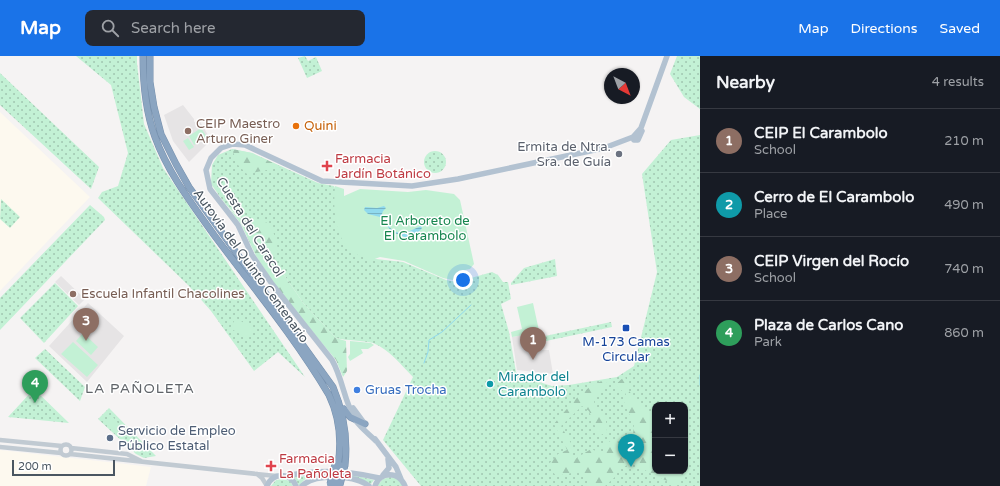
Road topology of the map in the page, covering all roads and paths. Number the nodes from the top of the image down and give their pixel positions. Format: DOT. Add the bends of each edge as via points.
graph roads {
  1 [pos="143,56"];
  2 [pos="150,56"];
  3 [pos="669,56"];
  4 [pos="333,387"];
  5 [pos="344,392"];
  6 [pos="355,419"];
  7 [pos="365,424"];
  8 [pos="340,429"];
  9 [pos="0,440"];
  10 [pos="376,441"];
  11 [pos="62,446"];
  12 [pos="0,447"];
  13 [pos="72,448"];
  14 [pos="61,453"];
  15 [pos="70,454"];
  16 [pos="387,455"];
  17 [pos="142,462"];
  18 [pos="340,465"];
  19 [pos="256,473"];
  20 [pos="276,476"];
  21 [pos="287,476"];
  22 [pos="381,477"];
  23 [pos="401,479"];
  24 [pos="334,485"];
  25 [pos="267,486"];
  26 [pos="296,486"];
  27 [pos="302,486"];
  28 [pos="368,486"];
  29 [pos="375,486"];
  30 [pos="405,486"];
  1 -- 8 [label="highway, Autovía del Quinto Centenario" via="149,116 155,137 175,178 322,383 332,402"];
  2 -- 4 [label="highway, Autovía del Quinto Centenario" via="150,82 154,107 161,134 176,164 189,187"];
  3 -- 5 [label="main road, Cuesta del Caracol" via="646,117 635,138 610,147 412,186 322,181 238,143 216,152 206,170 210,189 238,224 252,255 273,286 332,360"];
  4 -- 6 [label="highway" via="347,414"];
  4 -- 18 [label="highway, Autovía del Quinto Centenario" via="344,415 347,445"];
  5 -- 6 [label="main road, Cuesta del Caracol"];
  5 -- 7 [label="main road, Cuesta del Caracol"];
  6 -- 7 [label="highway"];
  6 -- 10 [label="main road, Cuesta del Caracol"];
  7 -- 10 [label="main road, Cuesta del Caracol"];
  8 -- 18 [label="highway"];
  8 -- 18 [label="highway, Autovía del Quinto Centenario"];
  9 -- 11 [label="street"];
  10 -- 16 [label="main road, Cuesta del Caracol"];
  11 -- 13 [label="street" via="68,445"];
  11 -- 14 [label="street"];
  12 -- 14 [label="street"];
  13 -- 15 [label="street"];
  13 -- 17 [label="street" via="127,454"];
  14 -- 15 [label="street" via="66,456"];
  15 -- 17 [label="street"];
  16 -- 22 [label="main road" via="390,466"];
  16 -- 23 [label="main road, Cuesta del Caracol"];
  17 -- 19 [label="street"];
  18 -- 24 [label="highway, Autovía del Quinto Centenario, bridge"];
  18 -- 24 [label="highway, bridge"];
  19 -- 20 [label="street"];
  19 -- 25 [label="street"];
  20 -- 21 [label="main road"];
  20 -- 25 [label="main road"];
  21 -- 22 [label="main road" via="350,472"];
  21 -- 26 [label="main road"];
  22 -- 23 [label="main road" via="391,474"];
  22 -- 29 [label="main road"];
  23 -- 30 [label="main road, Cuesta del Caracol"];
  27 -- 28 [label="main road" via="310,480 328,478 350,478"];
}
